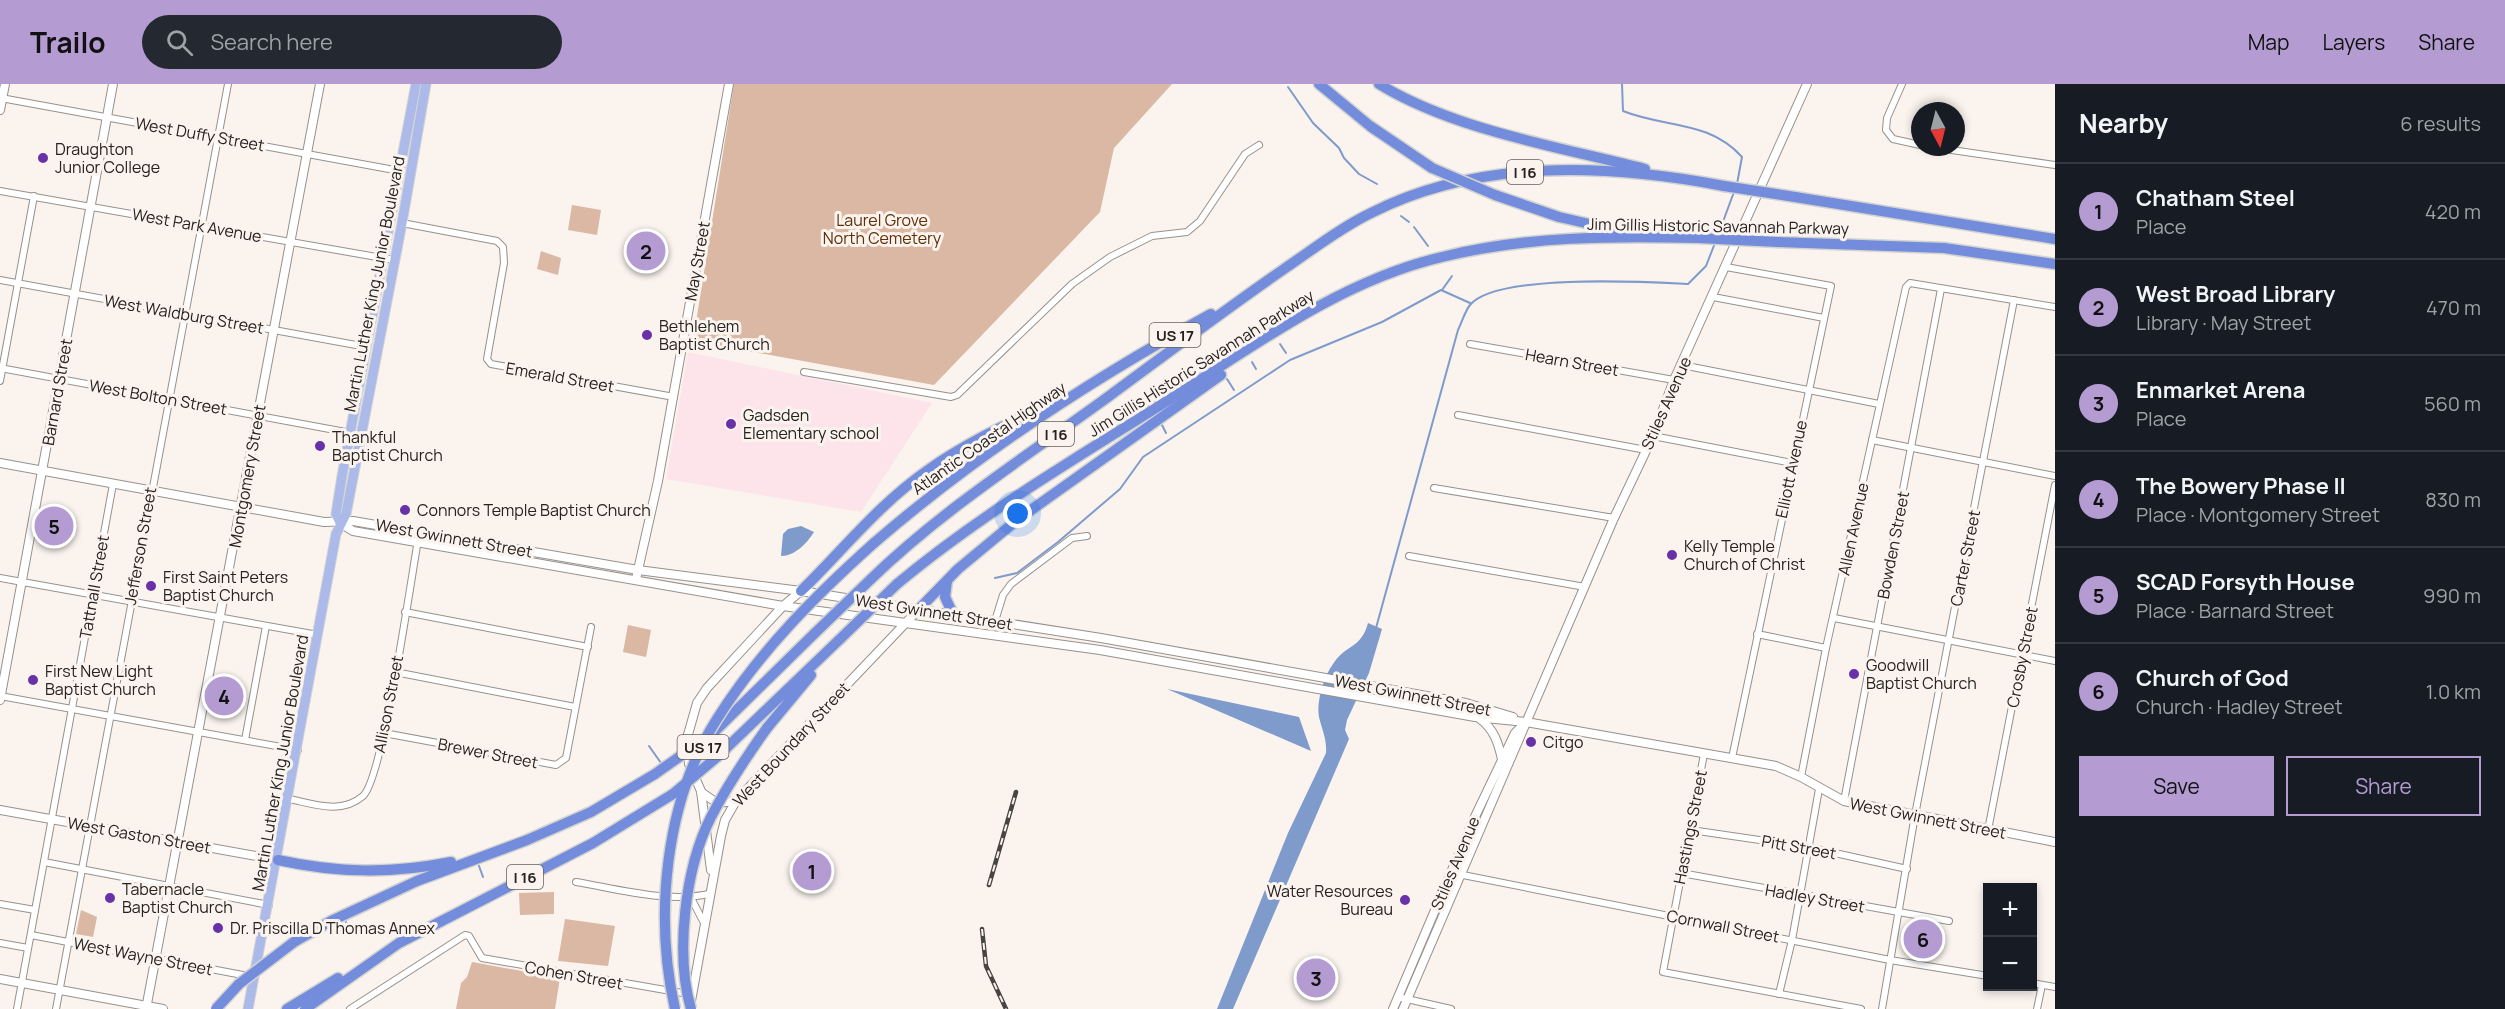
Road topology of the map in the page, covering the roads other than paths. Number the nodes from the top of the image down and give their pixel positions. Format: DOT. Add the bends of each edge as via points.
graph roads {
  1 [pos="5,84"];
  2 [pos="113,84"];
  3 [pos="228,84"];
  4 [pos="320,84"];
  5 [pos="416,84"];
  6 [pos="426,84"];
  7 [pos="729,84"];
  8 [pos="1319,84"];
  9 [pos="1379,84"];
  10 [pos="1807,84"];
  11 [pos="1902,84"];
  12 [pos="1,98"];
  13 [pos="0,110"];
  14 [pos="107,117"];
  15 [pos="216,137"];
  16 [pos="1911,143"];
  17 [pos="1259,145"];
  18 [pos="1965,152"];
  19 [pos="307,153"];
  20 [pos="2055,165"];
  21 [pos="400,171"];
  22 [pos="1683,178"];
  23 [pos="0,191"];
  24 [pos="34,196"];
  25 [pos="91,206"];
  26 [pos="402,223"];
  27 [pos="199,226"];
  28 [pos="1650,237"];
  29 [pos="2055,239"];
  30 [pos="291,242"];
  31 [pos="384,258"];
  32 [pos="394,260"];
  33 [pos="2055,264"];
  34 [pos="1726,267"];
  35 [pos="0,280"];
  36 [pos="18,284"];
  37 [pos="1941,289"];
  38 [pos="74,294"];
  39 [pos="1247,295"];
  40 [pos="1713,297"];
  41 [pos="2014,300"];
  42 [pos="2055,307"];
  43 [pos="183,314"];
  44 [pos="1824,318"];
  45 [pos="274,330"];
  46 [pos="1470,344"];
  47 [pos="367,347"];
  48 [pos="1249,350"];
  49 [pos="1683,365"];
  50 [pos="1,368"];
  51 [pos="804,372"];
  52 [pos="1105,377"];
  53 [pos="59,379"];
  54 [pos="1674,380"];
  55 [pos="0,381"];
  56 [pos="1809,388"];
  57 [pos="674,397"];
  58 [pos="168,398"];
  59 [pos="1879,404"];
  60 [pos="259,415"];
  61 [pos="1458,416"];
  62 [pos="351,432"];
  63 [pos="1653,436"];
  64 [pos="1872,440"];
  65 [pos="1911,447"];
  66 [pos="1646,450"];
  67 [pos="1983,462"];
  68 [pos="0,463"];
  69 [pos="1792,463"];
  70 [pos="42,471"];
  71 [pos="2055,476"];
  72 [pos="113,484"];
  73 [pos="2055,485"];
  74 [pos="1434,488"];
  75 [pos="151,491"];
  76 [pos="242,507"];
  77 [pos="1614,518"];
  78 [pos="339,523"];
  79 [pos="419,533"];
  80 [pos="1087,536"];
  81 [pos="418,543"];
  82 [pos="1410,556"];
  83 [pos="638,570"];
  84 [pos="0,578"];
  85 [pos="636,579"];
  86 [pos="948,580"];
  87 [pos="22,582"];
  88 [pos="1585,587"];
  89 [pos="801,591"];
  90 [pos="93,595"];
  91 [pos="130,602"];
  92 [pos="758,602"];
  93 [pos="783,606"];
  94 [pos="918,610"];
  95 [pos="405,612"];
  96 [pos="953,615"];
  97 [pos="221,618"];
  98 [pos="1834,618"];
  99 [pos="995,621"];
  100 [pos="904,624"];
  101 [pos="266,626"];
  102 [pos="591,627"];
  103 [pos="1877,628"];
  104 [pos="763,629"];
  105 [pos="1757,634"];
  106 [pos="319,636"];
  107 [pos="1948,641"];
  108 [pos="836,643"];
  109 [pos="588,647"];
  110 [pos="1826,648"];
  111 [pos="2022,654"];
  112 [pos="2055,661"];
  113 [pos="395,672"];
  114 [pos="0,697"];
  115 [pos="575,707"];
  116 [pos="72,709"];
  117 [pos="109,716"];
  118 [pos="1479,717"];
  119 [pos="1526,722"];
  120 [pos="199,732"];
  121 [pos="384,733"];
  122 [pos="245,740"];
  123 [pos="298,750"];
  124 [pos="1704,754"];
  125 [pos="1732,758"];
  126 [pos="1502,759"];
  127 [pos="1802,777"];
  128 [pos="1819,789"];
  129 [pos="700,791"];
  130 [pos="289,799"];
  131 [pos="736,801"];
  132 [pos="1844,801"];
  133 [pos="0,810"];
  134 [pos="1915,815"];
  135 [pos="52,819"];
  136 [pos="89,826"];
  137 [pos="1691,830"];
  138 [pos="1988,830"];
  139 [pos="178,842"];
  140 [pos="2055,842"];
  141 [pos="1808,847"];
  142 [pos="478,857"];
  143 [pos="278,860"];
  144 [pos="44,862"];
  145 [pos="1907,869"];
  146 [pos="81,870"];
  147 [pos="1455,873"];
  148 [pos="1681,873"];
  149 [pos="712,876"];
  150 [pos="576,882"];
  151 [pos="168,886"];
  152 [pos="709,894"];
  153 [pos="690,896"];
  154 [pos="1799,896"];
  155 [pos="0,904"];
  156 [pos="269,905"];
  157 [pos="35,910"];
  158 [pos="1899,912"];
  159 [pos="1674,916"];
  160 [pos="1948,921"];
  161 [pos="705,923"];
  162 [pos="31,935"];
  163 [pos="1792,940"];
  164 [pos="68,941"];
  165 [pos="0,943"];
  166 [pos="28,948"];
  167 [pos="156,958"];
  168 [pos="376,959"];
  169 [pos="1890,960"];
  170 [pos="1983,975"];
  171 [pos="255,978"];
  172 [pos="0,979"];
  173 [pos="22,983"];
  174 [pos="2037,984"];
  175 [pos="2042,985"];
  176 [pos="2055,987"];
  177 [pos="59,990"];
  178 [pos="692,994"];
  179 [pos="1779,994"];
  180 [pos="1402,999"];
  181 [pos="146,1008"];
  182 [pos="17,1009"];
  183 [pos="56,1009"];
  184 [pos="163,1009"];
  185 [pos="216,1009"];
  186 [pos="248,1009"];
  187 [pos="287,1009"];
  188 [pos="305,1009"];
  189 [pos="350,1009"];
  190 [pos="675,1009"];
  191 [pos="690,1009"];
  192 [pos="1393,1009"];
  193 [pos="1403,1009"];
  194 [pos="1451,1009"];
  195 [pos="1861,1009"];
  196 [pos="1882,1009"];
  197 [pos="2037,1009"];
  1 -- 12 [label="main road"];
  2 -- 14 [label="street, Barnard Street"];
  3 -- 15 [label="street, Jefferson Street"];
  4 -- 19 [label="main road, Montgomery Street"];
  5 -- 21 [label="main road, Martin Luther King Junior Boulevard"];
  6 -- 26 [label="main road, Martin Luther King Junior Boulevard"];
  7 -- 57 [label="street, May Street"];
  8 -- 28 [label="highway, bridge" via="1370,126 1432,168 1559,217"];
  9 -- 22 [label="highway" via="1430,110 1474,125"];
  10 -- 34 [label="street, Stiles Avenue"];
  11 -- 16 [label="street" via="1886,130 1893,139"];
  12 -- 13 [label="main road"];
  12 -- 14 [label="street, West Duffy Street"];
  14 -- 15 [label="street, West Duffy Street"];
  14 -- 25 [label="street, Barnard Street"];
  15 -- 19 [label="street, West Duffy Street"];
  15 -- 27 [label="street, Jefferson Street"];
  17 -- 51 [label="street" via="1245,154 1200,221 1186,232 1152,236 1110,257 1072,284 951,397"];
  18 -- 20 [label="street"];
  19 -- 21 [label="street, West Duffy Street"];
  19 -- 30 [label="main road, Montgomery Street"];
  21 -- 31 [label="main road, Martin Luther King Junior Boulevard"];
  22 -- 29 [label="highway, Jim Gillis Historic Savannah Parkway / I 16, bridge"];
  22 -- 39 [label="highway, Jim Gillis Historic Savannah Parkway / I 16" via="1589,168 1467,181 1405,198 1371,213"];
  23 -- 24 [label="street, West Park Avenue"];
  24 -- 25 [label="street, West Park Avenue"];
  24 -- 36 [label="street"];
  25 -- 27 [label="street, West Park Avenue"];
  25 -- 38 [label="street, Barnard Street"];
  26 -- 32 [label="main road, Martin Luther King Junior Boulevard"];
  26 -- 57 [label="street, Emerald Street" via="497,242 503,247 504,263 487,359 490,364"];
  27 -- 30 [label="street, West Park Avenue"];
  27 -- 43 [label="street, Jefferson Street"];
  28 -- 33 [label="highway, Jim Gillis Historic Savannah Parkway / I 16, bridge" via="1944,248"];
  28 -- 48 [label="highway, Jim Gillis Historic Savannah Parkway / I 16" via="1519,243 1442,256 1399,269 1321,305"];
  30 -- 31 [label="street, West Park Avenue"];
  30 -- 45 [label="main road, Montgomery Street"];
  31 -- 32 [label="street, West Park Avenue"];
  31 -- 47 [label="main road, Martin Luther King Junior Boulevard"];
  32 -- 78 [label="main road, Martin Luther King Junior Boulevard" via="346,514"];
  34 -- 40 [label="street, Stiles Avenue"];
  34 -- 44 [label="street, Elliott Avenue" via="1830,286"];
  35 -- 36 [label="street, West Waldburg Street"];
  36 -- 38 [label="street, West Waldburg Street"];
  36 -- 50 [label="street"];
  37 -- 41 [label="street"];
  37 -- 59 [label="street, Allen Avenue" via="1910,283 1904,293"];
  37 -- 65 [label="street, Bowden Street"];
  38 -- 43 [label="street, West Waldburg Street"];
  38 -- 53 [label="street, Barnard Street"];
  39 -- 52 [label="highway, Atlantic Coastal Highway / US 17"];
  39 -- 142 [label="highway, Jim Gillis Historic Savannah Parkway / I 16, bridge" via="900,551 713,733 591,812"];
  40 -- 44 [label="street"];
  40 -- 49 [label="street, Stiles Avenue"];
  41 -- 42 [label="street"];
  41 -- 67 [label="street, Carter Street"];
  43 -- 45 [label="street, West Waldburg Street"];
  43 -- 58 [label="street, Jefferson Street"];
  44 -- 56 [label="street, Elliott Avenue"];
  45 -- 47 [label="street, West Waldburg Street"];
  45 -- 60 [label="main road, Montgomery Street"];
  46 -- 54 [label="street, Hearn Street"];
  47 -- 62 [label="main road, Martin Luther King Junior Boulevard"];
  48 -- 86 [label="highway" via="1218,377 1017,520"];
  48 -- 108 [label="highway, Jim Gillis Historic Savannah Parkway / I 16, bridge" via="946,543"];
  49 -- 54 [label="street, Stiles Avenue"];
  49 -- 56 [label="street"];
  50 -- 53 [label="street, West Bolton Street"];
  50 -- 55 [label="street"];
  52 -- 89 [label="highway" via="990,434 926,471"];
  52 -- 190 [label="highway, Atlantic Coastal Highway / US 17, bridge" via="960,473 874,543 832,581 757,664 717,719 698,756 679,812 668,869 666,928"];
  53 -- 58 [label="street, West Bolton Street"];
  53 -- 70 [label="street, Barnard Street"];
  54 -- 63 [label="street, Stiles Avenue"];
  56 -- 59 [label="street"];
  56 -- 69 [label="street, Elliott Avenue"];
  57 -- 83 [label="street, May Street"];
  58 -- 60 [label="street, West Bolton Street"];
  58 -- 75 [label="street, Jefferson Street"];
  59 -- 64 [label="street, Allen Avenue"];
  60 -- 62 [label="street, West Bolton Street"];
  60 -- 76 [label="main road, Montgomery Street"];
  61 -- 66 [label="street"];
  62 -- 78 [label="main road, Martin Luther King Junior Boulevard" via="336,514"];
  63 -- 66 [label="street, Stiles Avenue"];
  63 -- 69 [label="street"];
  64 -- 65 [label="street"];
  64 -- 98 [label="street, Allen Avenue"];
  65 -- 67 [label="street"];
  65 -- 103 [label="street, Bowden Street"];
  66 -- 77 [label="street, Stiles Avenue"];
  67 -- 71 [label="street"];
  67 -- 107 [label="street, Carter Street"];
  68 -- 70 [label="main road, West Gwinnett Street"];
  69 -- 105 [label="street, Elliott Avenue"];
  70 -- 72 [label="main road, West Gwinnett Street"];
  70 -- 87 [label="street, Barnard Street"];
  72 -- 75 [label="main road, West Gwinnett Street"];
  72 -- 90 [label="street, Tattnall Street"];
  73 -- 111 [label="street, Crosby Street"];
  74 -- 77 [label="street"];
  75 -- 76 [label="main road, West Gwinnett Street"];
  75 -- 91 [label="street, Jefferson Street"];
  76 -- 78 [label="main road, West Gwinnett Street"];
  76 -- 97 [label="main road, Montgomery Street"];
  77 -- 88 [label="street, Stiles Avenue"];
  78 -- 79 [label="main road, West Gwinnett Street" via="353,520"];
  78 -- 81 [label="main road, West Gwinnett Street" via="353,531"];
  78 -- 106 [label="main road, Martin Luther King Junior Boulevard"];
  79 -- 81 [label="street, Allison Street"];
  79 -- 83 [label="main road, West Gwinnett Street"];
  80 -- 99 [label="street" via="1072,538 1011,584"];
  81 -- 85 [label="main road, West Gwinnett Street"];
  81 -- 95 [label="street, Allison Street"];
  82 -- 88 [label="street"];
  83 -- 85 [label="street, May Street"];
  83 -- 89 [label="main road, West Gwinnett Street"];
  84 -- 87 [label="street"];
  85 -- 92 [label="main road, West Gwinnett Street"];
  86 -- 94 [label="highway"];
  86 -- 96 [label="highway" via="945,597"];
  87 -- 90 [label="street"];
  87 -- 114 [label="street, Barnard Street"];
  88 -- 119 [label="street, Stiles Avenue"];
  89 -- 93 [label="main road"];
  89 -- 94 [label="main road, West Gwinnett Street"];
  90 -- 91 [label="street"];
  90 -- 116 [label="street, Tattnall Street"];
  91 -- 97 [label="street"];
  91 -- 117 [label="street, Jefferson Street"];
  92 -- 93 [label="main road, West Gwinnett Street"];
  92 -- 104 [label="main road" via="767,616"];
  93 -- 100 [label="main road, West Gwinnett Street"];
  93 -- 104 [label="main road"];
  94 -- 96 [label="main road, West Gwinnett Street"];
  94 -- 100 [label="main road, West Boundary Street"];
  95 -- 109 [label="street"];
  95 -- 113 [label="street, Allison Street"];
  96 -- 99 [label="main road, West Gwinnett Street"];
  97 -- 101 [label="street"];
  97 -- 120 [label="main road, Montgomery Street"];
  98 -- 103 [label="street"];
  98 -- 110 [label="street, Allen Avenue"];
  99 -- 119 [label="main road, West Gwinnett Street" via="1483,706"];
  100 -- 118 [label="main road, West Gwinnett Street" via="1100,650"];
  100 -- 131 [label="main road, West Boundary Street"];
  101 -- 106 [label="street"];
  101 -- 122 [label="street"];
  102 -- 109 [label="street, Brewer Street"];
  103 -- 107 [label="street"];
  103 -- 132 [label="street, Bowden Street"];
  104 -- 129 [label="main road" via="697,703 687,738 690,764"];
  105 -- 110 [label="street"];
  105 -- 125 [label="street, Elliott Avenue"];
  106 -- 123 [label="main road, Martin Luther King Junior Boulevard"];
  107 -- 111 [label="street"];
  107 -- 134 [label="street, Carter Street"];
  108 -- 168 [label="highway, Jim Gillis Historic Savannah Parkway / I 16, bridge" via="673,794 593,843 490,894"];
  108 -- 191 [label="highway, US 17, bridge" via="767,728 710,818 692,877 682,941"];
  109 -- 115 [label="street, Brewer Street"];
  110 -- 127 [label="street, Allen Avenue"];
  111 -- 112 [label="street"];
  111 -- 138 [label="street, Crosby Street"];
  113 -- 115 [label="street"];
  113 -- 121 [label="street, Allison Street"];
  114 -- 116 [label="street"];
  115 -- 121 [label="street, Brewer Street" via="566,758 556,765"];
  116 -- 117 [label="street"];
  116 -- 135 [label="street, Tattnall Street"];
  117 -- 120 [label="street"];
  117 -- 136 [label="street, Jefferson Street"];
  118 -- 119 [label="main road, West Gwinnett Street"];
  118 -- 126 [label="main road" via="1489,725"];
  119 -- 124 [label="main road, West Gwinnett Street"];
  119 -- 126 [label="street, Stiles Avenue" via="1515,733"];
  119 -- 147 [label="street, Stiles Avenue"];
  120 -- 122 [label="street"];
  120 -- 139 [label="main road, Montgomery Street"];
  121 -- 130 [label="street, Allison Street" via="374,775 363,796 337,808"];
  122 -- 123 [label="street"];
  123 -- 130 [label="main road, Martin Luther King Junior Boulevard"];
  124 -- 125 [label="main road, West Gwinnett Street"];
  124 -- 137 [label="street, Hastings Street"];
  125 -- 127 [label="main road, West Gwinnett Street" via="1776,766"];
  126 -- 147 [label="street, Stiles Avenue"];
  127 -- 128 [label="main road, West Gwinnett Street"];
  128 -- 132 [label="main road, West Gwinnett Street"];
  128 -- 141 [label="street"];
  129 -- 131 [label="main road" via="717,803"];
  129 -- 149 [label="main road"];
  130 -- 143 [label="main road, Martin Luther King Junior Boulevard"];
  131 -- 149 [label="main road, West Boundary Street" via="723,828"];
  132 -- 134 [label="main road, West Gwinnett Street"];
  133 -- 135 [label="street, West Gaston Street"];
  134 -- 138 [label="main road, West Gwinnett Street"];
  134 -- 145 [label="street, Carter Street"];
  135 -- 136 [label="street, West Gaston Street"];
  135 -- 144 [label="street, Tattnall Street"];
  136 -- 139 [label="street, West Gaston Street"];
  136 -- 146 [label="street, Jefferson Street"];
  137 -- 141 [label="street, Pitt Street"];
  137 -- 148 [label="street, Hastings Street"];
  138 -- 140 [label="main road, West Gwinnett Street"];
  139 -- 143 [label="street, West Gaston Street"];
  139 -- 151 [label="main road, Montgomery Street"];
  141 -- 145 [label="street, Pitt Street"];
  141 -- 154 [label="street"];
  142 -- 143 [label="highway" via="380,872 347,872"];
  142 -- 185 [label="highway, I 16, bridge" via="406,886 294,942 239,984"];
  143 -- 156 [label="main road, Martin Luther King Junior Boulevard"];
  144 -- 146 [label="street"];
  144 -- 157 [label="street, Tattnall Street"];
  145 -- 158 [label="street, Carter Street"];
  146 -- 151 [label="street"];
  146 -- 164 [label="street, Jefferson Street"];
  147 -- 159 [label="street, Cornwall Street"];
  147 -- 180 [label="street, Stiles Avenue"];
  148 -- 154 [label="street, Hadley Street"];
  148 -- 159 [label="street, Hastings Street"];
  149 -- 152 [label="main road, West Boundary Street"];
  150 -- 153 [label="street"];
  151 -- 156 [label="street"];
  151 -- 167 [label="main road, Montgomery Street"];
  152 -- 153 [label="street"];
  152 -- 161 [label="main road, West Boundary Street"];
  153 -- 161 [label="street"];
  154 -- 158 [label="street, Hadley Street"];
  154 -- 163 [label="street"];
  155 -- 157 [label="street"];
  156 -- 171 [label="main road, Martin Luther King Junior Boulevard"];
  157 -- 162 [label="street, Tattnall Street"];
  158 -- 160 [label="street, Hadley Street"];
  158 -- 169 [label="street, Carter Street"];
  159 -- 163 [label="street, Cornwall Street"];
  159 -- 179 [label="street, Hastings Street" via="1663,972"];
  161 -- 178 [label="main road, West Boundary Street"];
  162 -- 164 [label="street, West Wayne Street"];
  162 -- 166 [label="street, Tattnall Street"];
  163 -- 169 [label="street, Cornwall Street"];
  163 -- 179 [label="street"];
  164 -- 167 [label="street, West Wayne Street"];
  164 -- 177 [label="street, Jefferson Street"];
  165 -- 166 [label="street"];
  166 -- 173 [label="street, Tattnall Street"];
  167 -- 171 [label="street, West Wayne Street"];
  167 -- 181 [label="main road, Montgomery Street"];
  168 -- 187 [label="highway"];
  168 -- 188 [label="highway, I 16"];
  169 -- 170 [label="street, Cornwall Street"];
  169 -- 196 [label="street, Carter Street"];
  171 -- 186 [label="main road, Martin Luther King Junior Boulevard"];
  172 -- 173 [label="street"];
  173 -- 177 [label="street"];
  173 -- 182 [label="street, Tattnall Street"];
  174 -- 175 [label="street"];
  175 -- 176 [label="street"];
  175 -- 197 [label="street"];
  177 -- 181 [label="street"];
  177 -- 183 [label="street, Jefferson Street"];
  178 -- 189 [label="street, Cohen Street" via="482,958 467,936"];
  178 -- 191 [label="main road, West Boundary Street"];
  179 -- 195 [label="street"];
  180 -- 192 [label="street, Stiles Avenue"];
  180 -- 193 [label="street, Stiles Avenue"];
  180 -- 194 [label="street"];
  181 -- 184 [label="street"];
}
